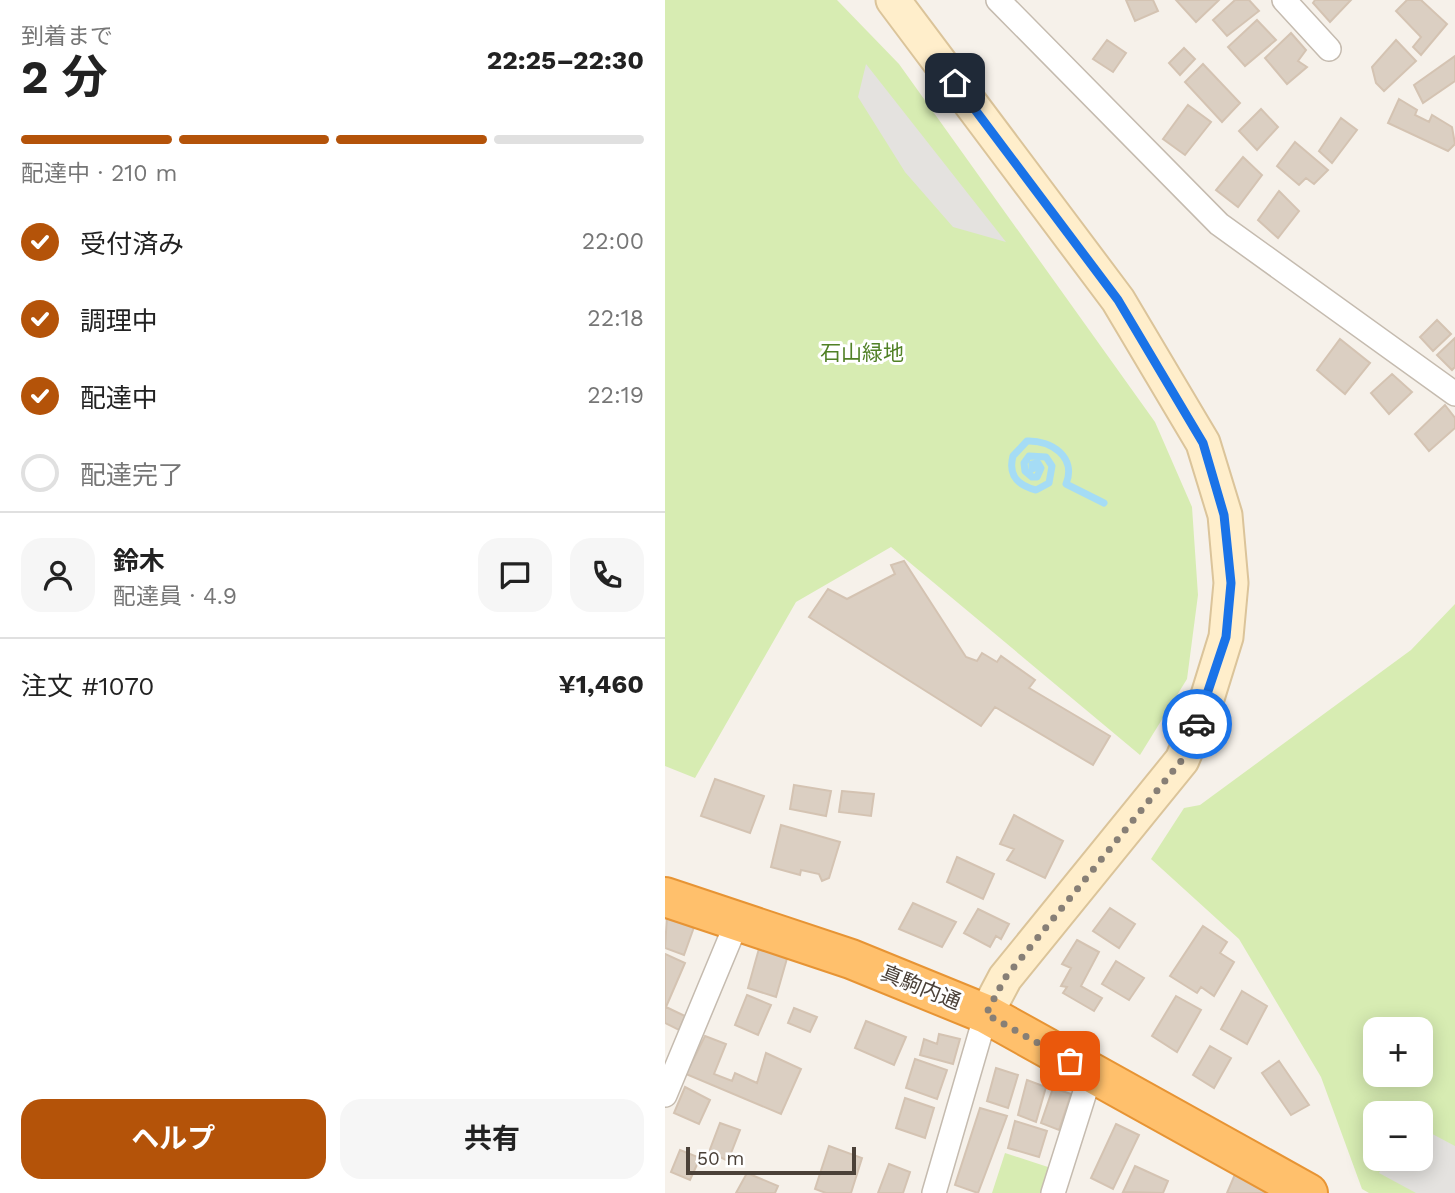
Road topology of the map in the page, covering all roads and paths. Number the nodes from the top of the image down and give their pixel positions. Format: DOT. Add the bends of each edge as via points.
graph roads {
  1 [pos="893,0"];
  2 [pos="998,0"];
  3 [pos="1284,0"];
  4 [pos="1329,49"];
  5 [pos="1453,388"];
  6 [pos="665,897"];
  7 [pos="737,922"];
  8 [pos="986,1014"];
  9 [pos="1091,1073"];
  10 [pos="665,1095"];
  11 [pos="1293,1189"];
  12 [pos="934,1193"];
  13 [pos="1053,1193"];
  1 -- 8 [label="street" via="1118,300 1203,443 1224,515 1231,583 1226,637 1182,760 1005,978"];
  2 -- 5 [label="street" via="1219,224"];
  3 -- 4 [label="street"];
  6 -- 7 [label="highway, 真駒内通"];
  7 -- 8 [label="highway, 真駒内通" via="851,959"];
  7 -- 10 [label="street"];
  8 -- 9 [label="highway, 真駒内通"];
  8 -- 12 [label="street"];
  9 -- 11 [label="highway, 真駒内通"];
  9 -- 13 [label="street"];
}
